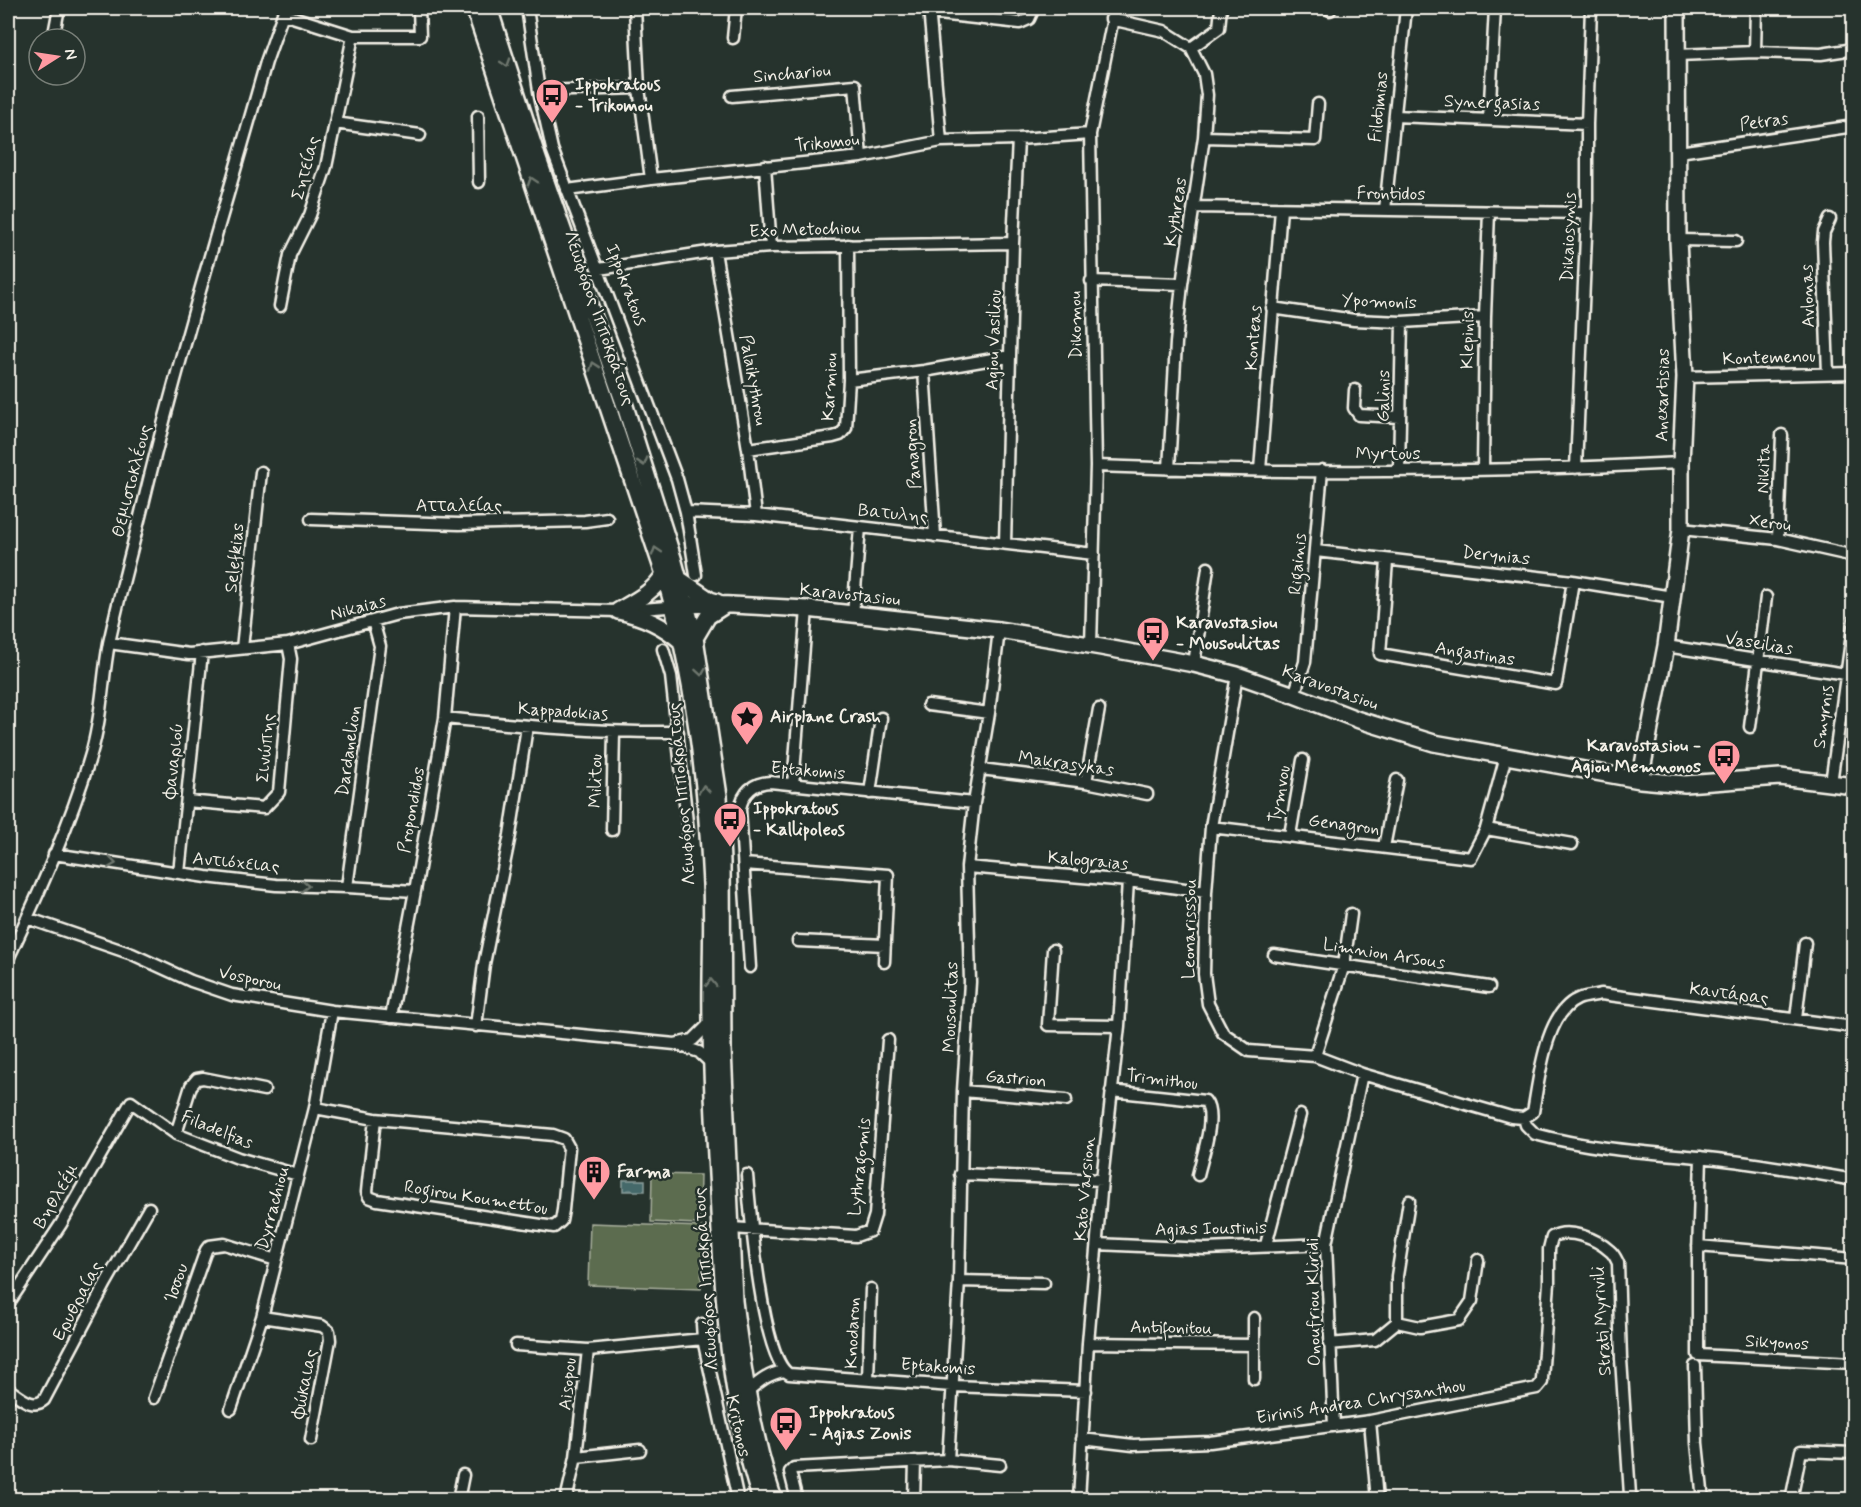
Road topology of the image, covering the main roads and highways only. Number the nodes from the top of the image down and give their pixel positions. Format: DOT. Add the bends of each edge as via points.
graph roads {
  1 [pos="474,8"];
  2 [pos="489,8"];
  3 [pos="1677,8"];
  4 [pos="664,574"];
  5 [pos="679,579"];
  6 [pos="725,604"];
  7 [pos="683,609"];
  8 [pos="688,640"];
  9 [pos="1640,780"];
  10 [pos="1854,786"];
  11 [pos="761,1500"];
  12 [pos="774,1500"];
  4 -- 1 [label="main road, Λεωφόρος Ιπποκράτους, one-way"];
  2 -- 5 [label="main road, Λεωφόρος Ιπποκράτους, one-way" via="625,406"];
  3 -- 9 [label="main road, Anexartisias" via="1678,240 1684,377 1681,529 1666,646"];
  4 -- 7 [label="main road, Λεωφόρος Ιπποκράτους"];
  4 -- 8 [label="main road" via="646,594 618,611 660,624"];
  5 -- 6 [label="main road" via="710,600"];
  5 -- 7 [label="main road, Λεωφόρος Ιπποκράτους"];
  6 -- 7 [label="main road, Karavostasiou"];
  6 -- 8 [label="main road" via="708,616"];
  6 -- 9 [label="main road, Karavostasiou" via="999,630 1194,664 1434,743"];
  7 -- 8 [label="main road, Λεωφόρος Ιπποκράτους"];
  11 -- 8 [label="main road, Λεωφόρος Ιπποκράτους, one-way" via="736,1401 723,1301 711,1022 711,886"];
  8 -- 12 [label="main road, Λεωφόρος Ιπποκράτους, one-way" via="710,728 719,796 723,1049 734,1301 748,1392"];
  9 -- 10 [label="main road, Karavostasiou" via="1685,784 1780,777"];
}
